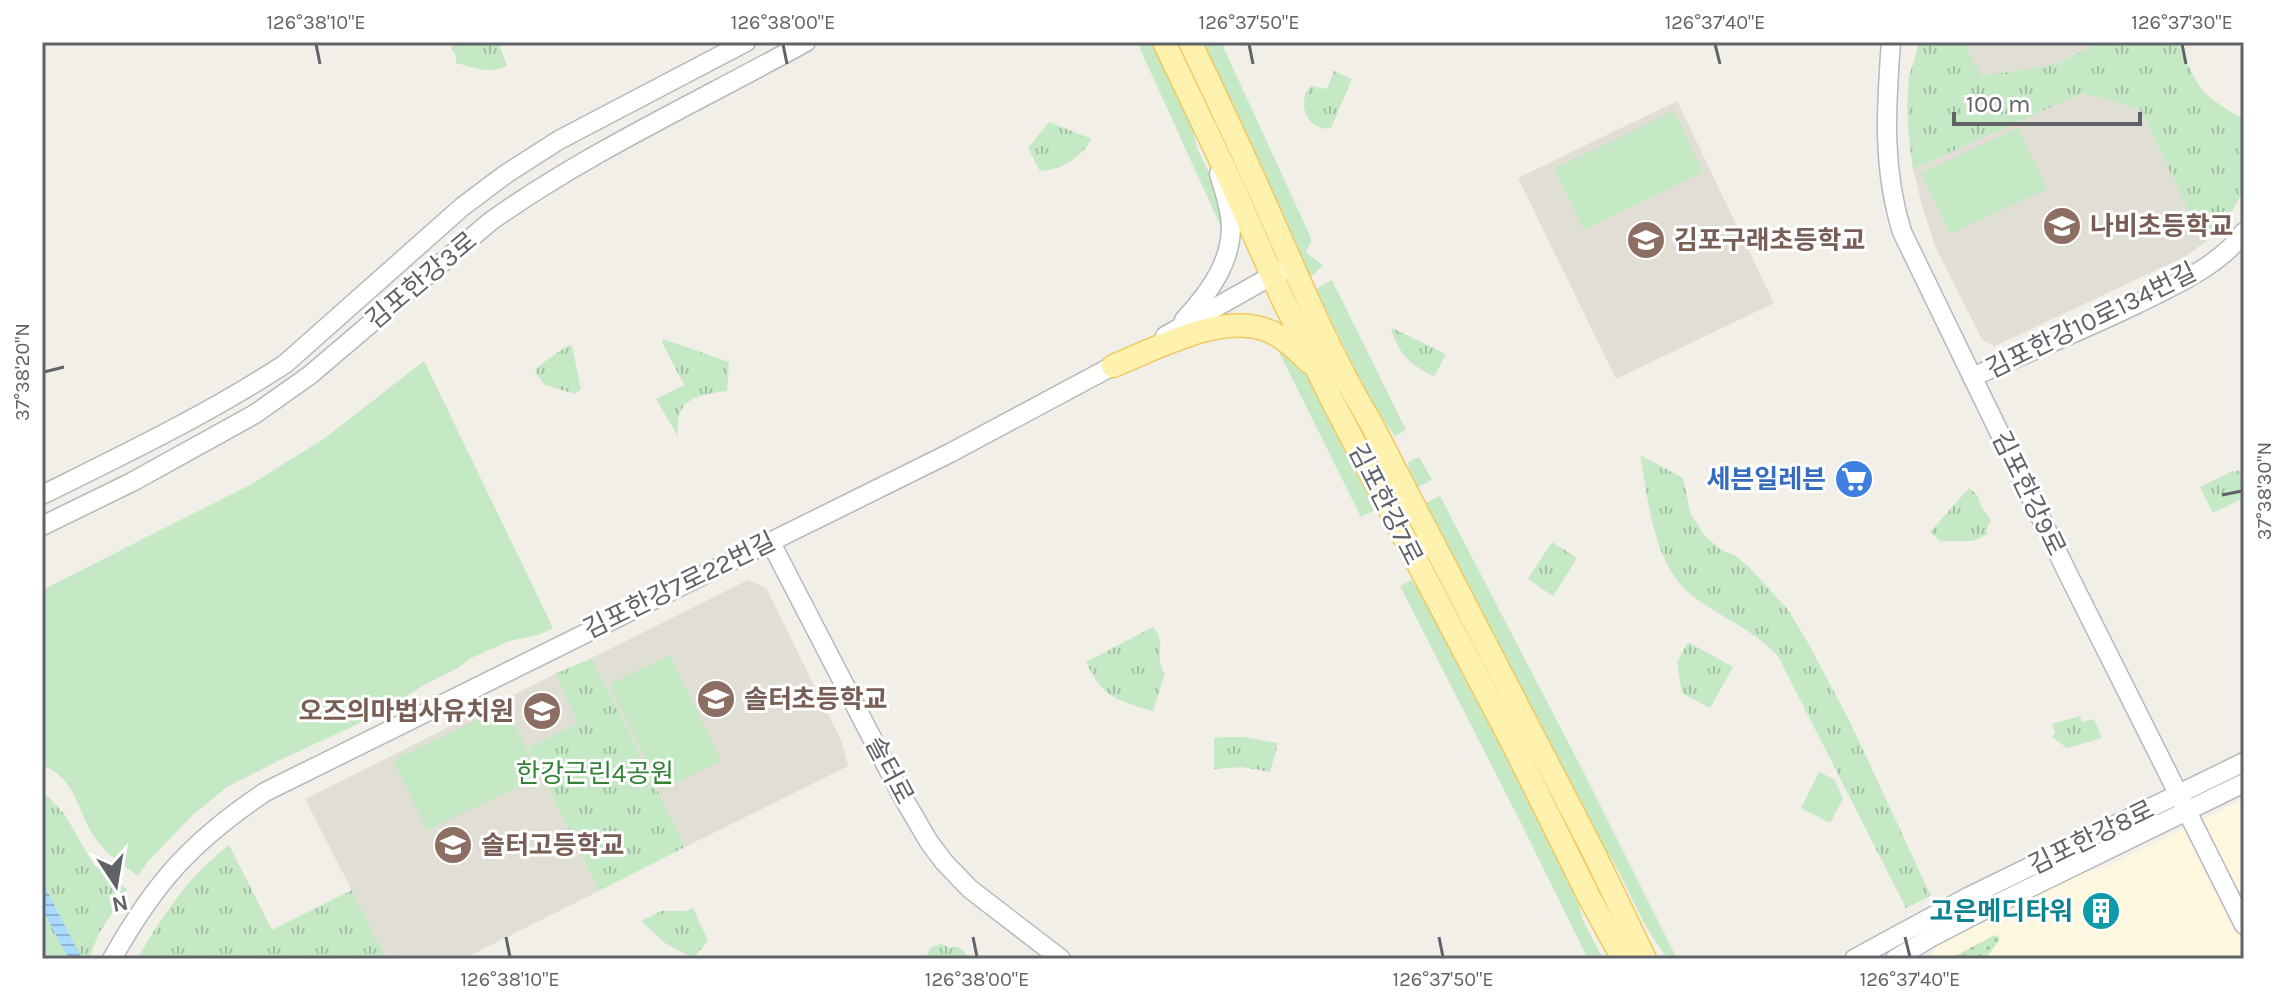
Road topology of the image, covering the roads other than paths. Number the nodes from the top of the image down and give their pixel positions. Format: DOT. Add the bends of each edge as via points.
graph roads {
  1 [pos="746,42"];
  2 [pos="806,42"];
  3 [pos="1190,42"];
  4 [pos="1891,42"];
  5 [pos="1165,44"];
  6 [pos="1207,132"];
  7 [pos="2244,232"];
  8 [pos="1282,270"];
  9 [pos="1174,332"];
  10 [pos="1113,366"];
  11 [pos="1318,371"];
  12 [pos="1972,377"];
  13 [pos="42,495"];
  14 [pos="42,526"];
  15 [pos="770,541"];
  16 [pos="2244,762"];
  17 [pos="2244,783"];
  18 [pos="2178,794"];
  19 [pos="2187,812"];
  20 [pos="1594,853"];
  21 [pos="1589,897"];
  22 [pos="2244,925"];
  23 [pos="112,958"];
  24 [pos="1061,959"];
  25 [pos="1611,959"];
  26 [pos="1623,959"];
  27 [pos="1645,959"];
  28 [pos="1660,959"];
  29 [pos="1854,959"];
  30 [pos="1895,959"];
  1 -- 13 [label="street, 김포한강3로" via="559,140 506,174 259,381"];
  2 -- 14 [label="street, 김포한강3로" via="617,142 521,200 310,375 255,414"];
  3 -- 8 [label="main road, 김포한강7로" via="1255,180"];
  4 -- 12 [label="street, 김포한강9로" via="1885,121 1896,211"];
  5 -- 6 [label="main road, 김포한강7로"];
  6 -- 8 [label="main road, 김포한강7로"];
  6 -- 9 [label="street" via="1230,215 1231,238 1218,274"];
  7 -- 12 [label="street, 김포한강10로134번길" via="2234,246 2185,280"];
  8 -- 9 [label="street, 김포한강7로22번길"];
  8 -- 11 [label="main road, 김포한강7로"];
  8 -- 20 [label="main road, 김포한강7로" via="1371,423"];
  9 -- 10 [label="street, 김포한강7로22번길"];
  10 -- 11 [label="main road" via="1234,325 1274,333"];
  10 -- 15 [label="street, 김포한강7로22번길"];
  11 -- 21 [label="main road, 김포한강7로"];
  12 -- 18 [label="street, 김포한강9로"];
  15 -- 23 [label="street, 김포한강7로22번길" via="265,792 203,837 173,868 145,902"];
  15 -- 24 [label="street, 솔터로" via="929,842 970,889"];
  16 -- 18 [label="street, 김포한강8로"];
  17 -- 19 [label="street, 김포한강8로"];
  18 -- 19 [label="street, 김포한강9로"];
  18 -- 29 [label="street, 김포한강8로"];
  19 -- 22 [label="street, 김포한강9로"];
  19 -- 30 [label="street, 김포한강8로"];
  20 -- 27 [label="main road, 김포한강7로"];
  20 -- 28 [label="main road"];
  21 -- 25 [label="street"];
  21 -- 26 [label="main road, 김포한강7로"];
}
